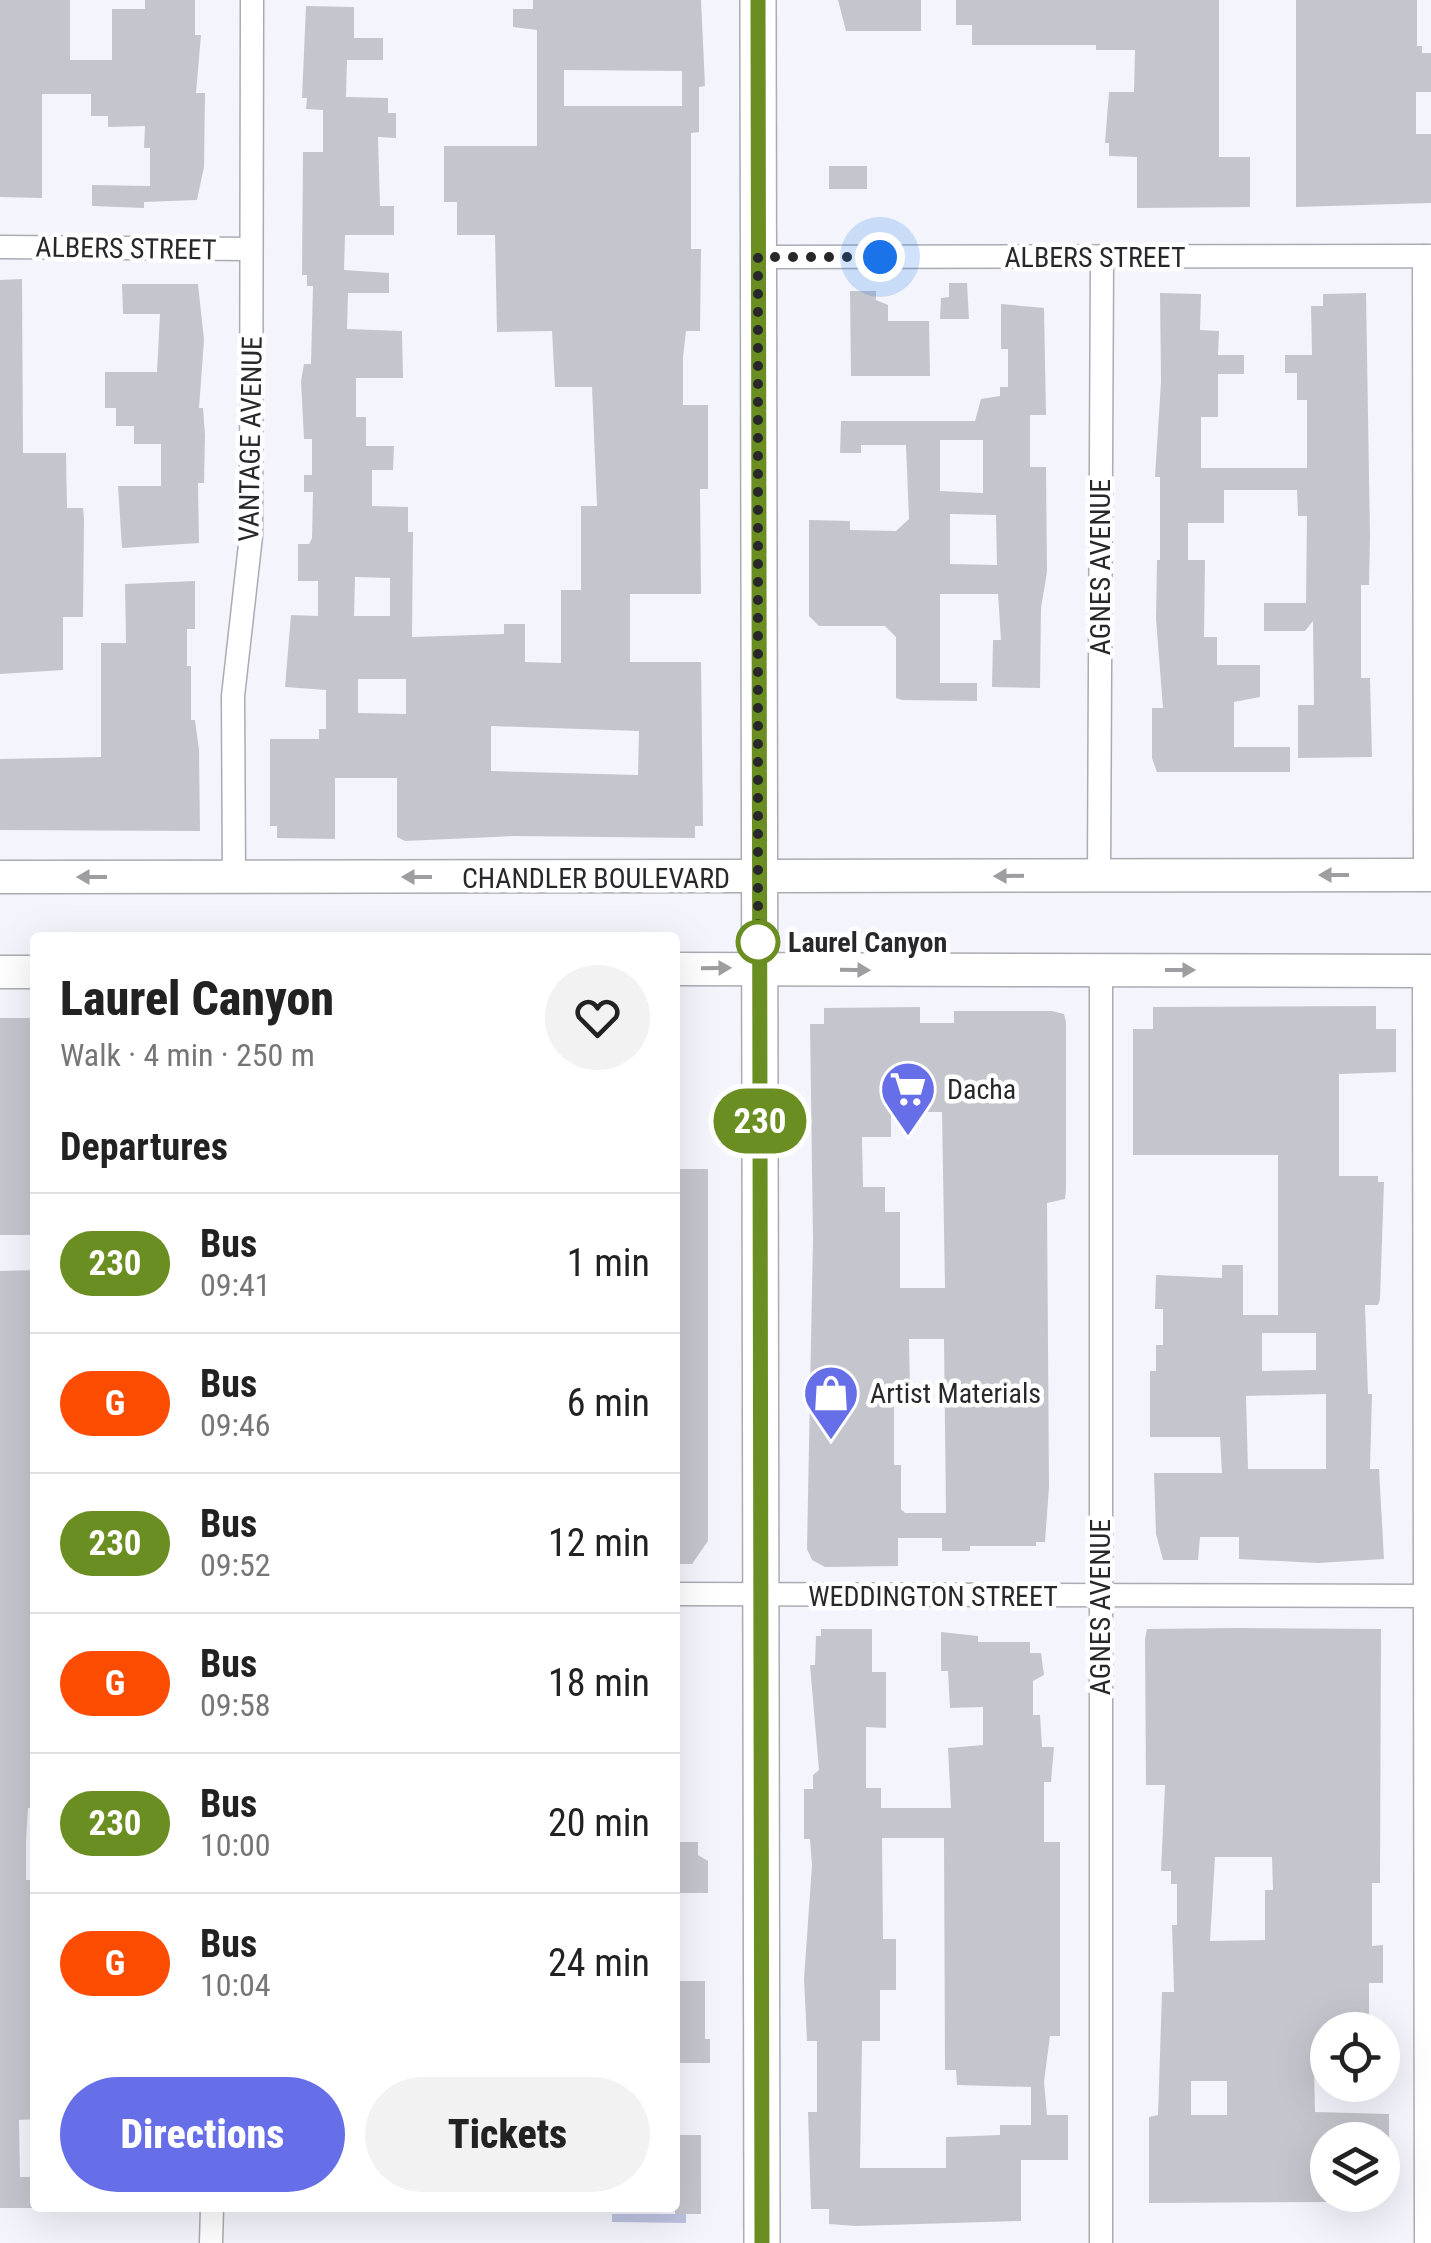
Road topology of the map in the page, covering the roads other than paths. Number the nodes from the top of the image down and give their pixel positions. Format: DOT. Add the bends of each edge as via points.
graph roads {
  1 [pos="252,0"];
  2 [pos="758,0"];
  3 [pos="0,247"];
  4 [pos="251,249"];
  5 [pos="1427,256"];
  6 [pos="758,257"];
  7 [pos="1102,258"];
  8 [pos="1428,875"];
  9 [pos="234,876"];
  10 [pos="1098,876"];
  11 [pos="0,878"];
  12 [pos="759,878"];
  13 [pos="758,968"];
  14 [pos="680,969"];
  15 [pos="1101,970"];
  16 [pos="1428,971"];
  17 [pos="0,972"];
  18 [pos="30,972"];
  19 [pos="680,1594"];
  20 [pos="764,1595"];
  21 [pos="1100,1596"];
  22 [pos="1427,1596"];
  23 [pos="212,2212"];
  24 [pos="212,2243"];
  25 [pos="762,2243"];
  26 [pos="1101,2243"];
  27 [pos="1426,2243"];
  1 -- 4 [label="street, VANTAGE AVENUE"];
  2 -- 6 [label="main road"];
  3 -- 4 [label="street, ALBERS STREET"];
  4 -- 9 [label="street, VANTAGE AVENUE" via="251,536 233,696"];
  5 -- 7 [label="street, ALBERS STREET"];
  5 -- 8 [label="street"];
  6 -- 7 [label="street, ALBERS STREET"];
  6 -- 12 [label="main road"];
  7 -- 10 [label="street, AGNES AVENUE"];
  8 -- 10 [label="street, CHANDLER BOULEVARD, one-way"];
  9 -- 11 [label="street, CHANDLER BOULEVARD, one-way"];
  12 -- 9 [label="street, CHANDLER BOULEVARD, one-way"];
  10 -- 12 [label="street, CHANDLER BOULEVARD, one-way"];
  12 -- 13 [label="main road"];
  14 -- 13 [label="street, one-way"];
  13 -- 15 [label="street, one-way"];
  13 -- 20 [label="main road"];
  15 -- 16 [label="street, one-way"];
  15 -- 21 [label="street, AGNES AVENUE"];
  16 -- 22 [label="street"];
  17 -- 18 [label="street"];
  19 -- 20 [label="street, WEDDINGTON STREET"];
  20 -- 21 [label="street, WEDDINGTON STREET"];
  20 -- 25 [label="main road"];
  21 -- 22 [label="street, WEDDINGTON STREET"];
  21 -- 26 [label="street, AGNES AVENUE"];
  22 -- 27 [label="street"];
  23 -- 24 [label="street"];
}
